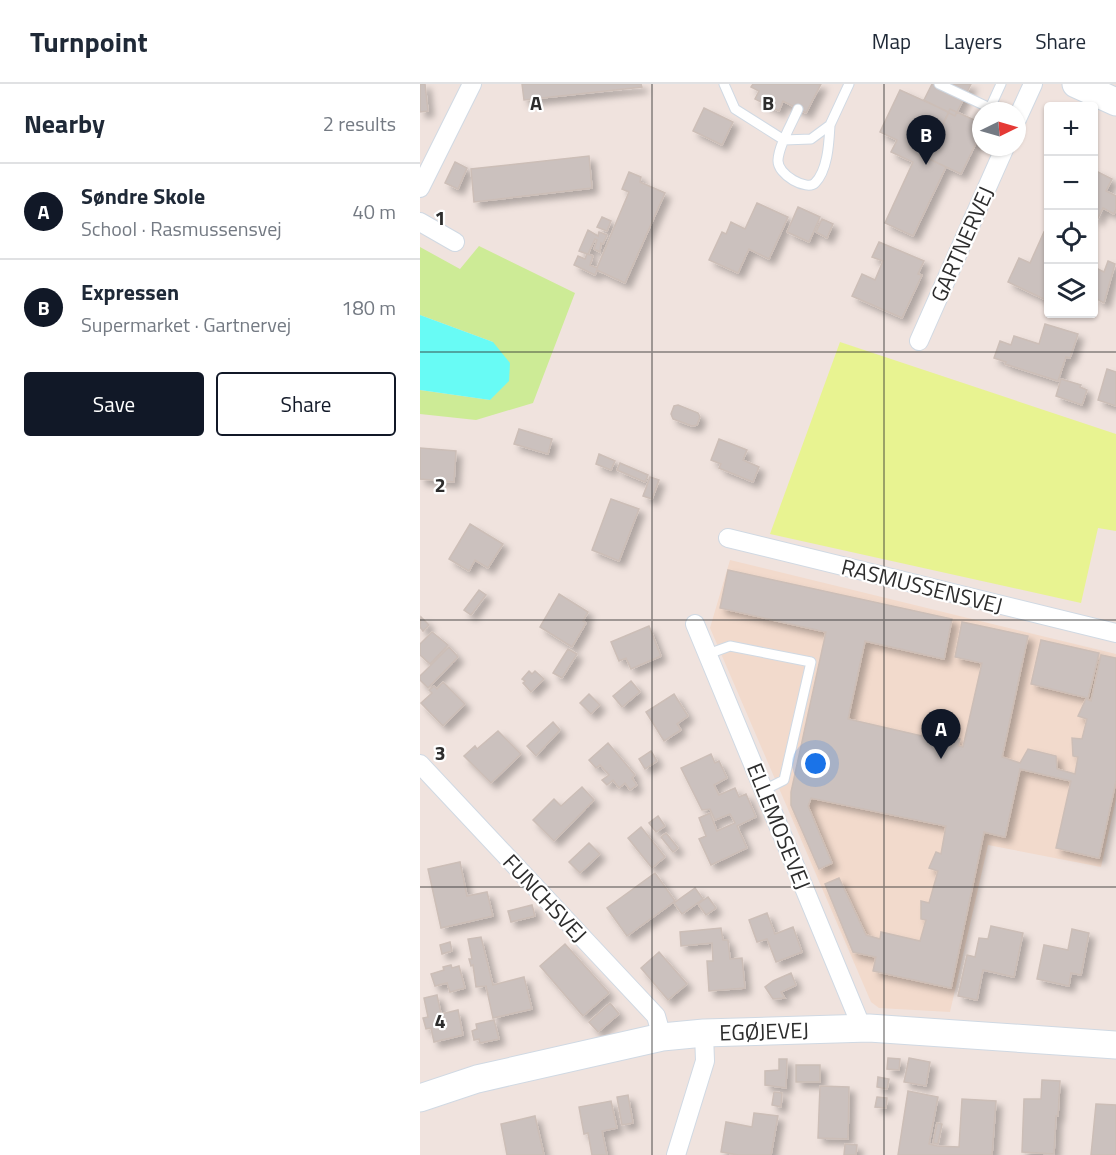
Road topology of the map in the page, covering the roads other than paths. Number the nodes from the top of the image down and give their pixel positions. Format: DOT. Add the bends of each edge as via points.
graph roads {
  1 [pos="472,84"];
  2 [pos="724,84"];
  3 [pos="849,84"];
  4 [pos="939,84"];
  5 [pos="1001,84"];
  6 [pos="1033,84"];
  7 [pos="1076,84"];
  8 [pos="1025,102"];
  9 [pos="1116,102"];
  10 [pos="798,109"];
  11 [pos="830,125"];
  12 [pos="784,140"];
  13 [pos="1001,156"];
  14 [pos="420,188"];
  15 [pos="420,222"];
  16 [pos="455,242"];
  17 [pos="919,341"];
  18 [pos="729,538"];
  19 [pos="695,624"];
  20 [pos="1116,633"];
  21 [pos="708,654"];
  22 [pos="420,764"];
  23 [pos="764,790"];
  24 [pos="862,1028"];
  25 [pos="704,1033"];
  26 [pos="662,1037"];
  27 [pos="1116,1046"];
  28 [pos="420,1098"];
  29 [pos="676,1155"];
  1 -- 14 [label="street"];
  2 -- 12 [label="lane" via="735,110"];
  3 -- 11 [label="lane"];
  4 -- 5 [label="lane" via="990,108"];
  6 -- 8 [label="street"];
  7 -- 9 [label="street"];
  10 -- 12 [label="lane"];
  11 -- 12 [label="lane" via="811,139"];
  11 -- 12 [label="lane" via="827,160 811,185 779,169"];
  13 -- 17 [label="street, GARTNERVEJ"];
  15 -- 16 [label="street"];
  18 -- 20 [label="street, RASMUSSENSVEJ"];
  19 -- 21 [label="street, ELLEMOSEVEJ"];
  21 -- 23 [label="street, ELLEMOSEVEJ"];
  21 -- 23 [label="lane" via="730,646 811,662 784,780"];
  22 -- 26 [label="street, FUNCHSVEJ" via="656,1016"];
  23 -- 24 [label="street, ELLEMOSEVEJ"];
  24 -- 25 [label="street, EGØJEVEJ"];
  24 -- 27 [label="street, EGØJEVEJ"];
  25 -- 26 [label="street, EGØJEVEJ"];
  25 -- 29 [label="street" via="705,1061"];
  26 -- 28 [label="street, EGØJEVEJ" via="477,1079"];
}
